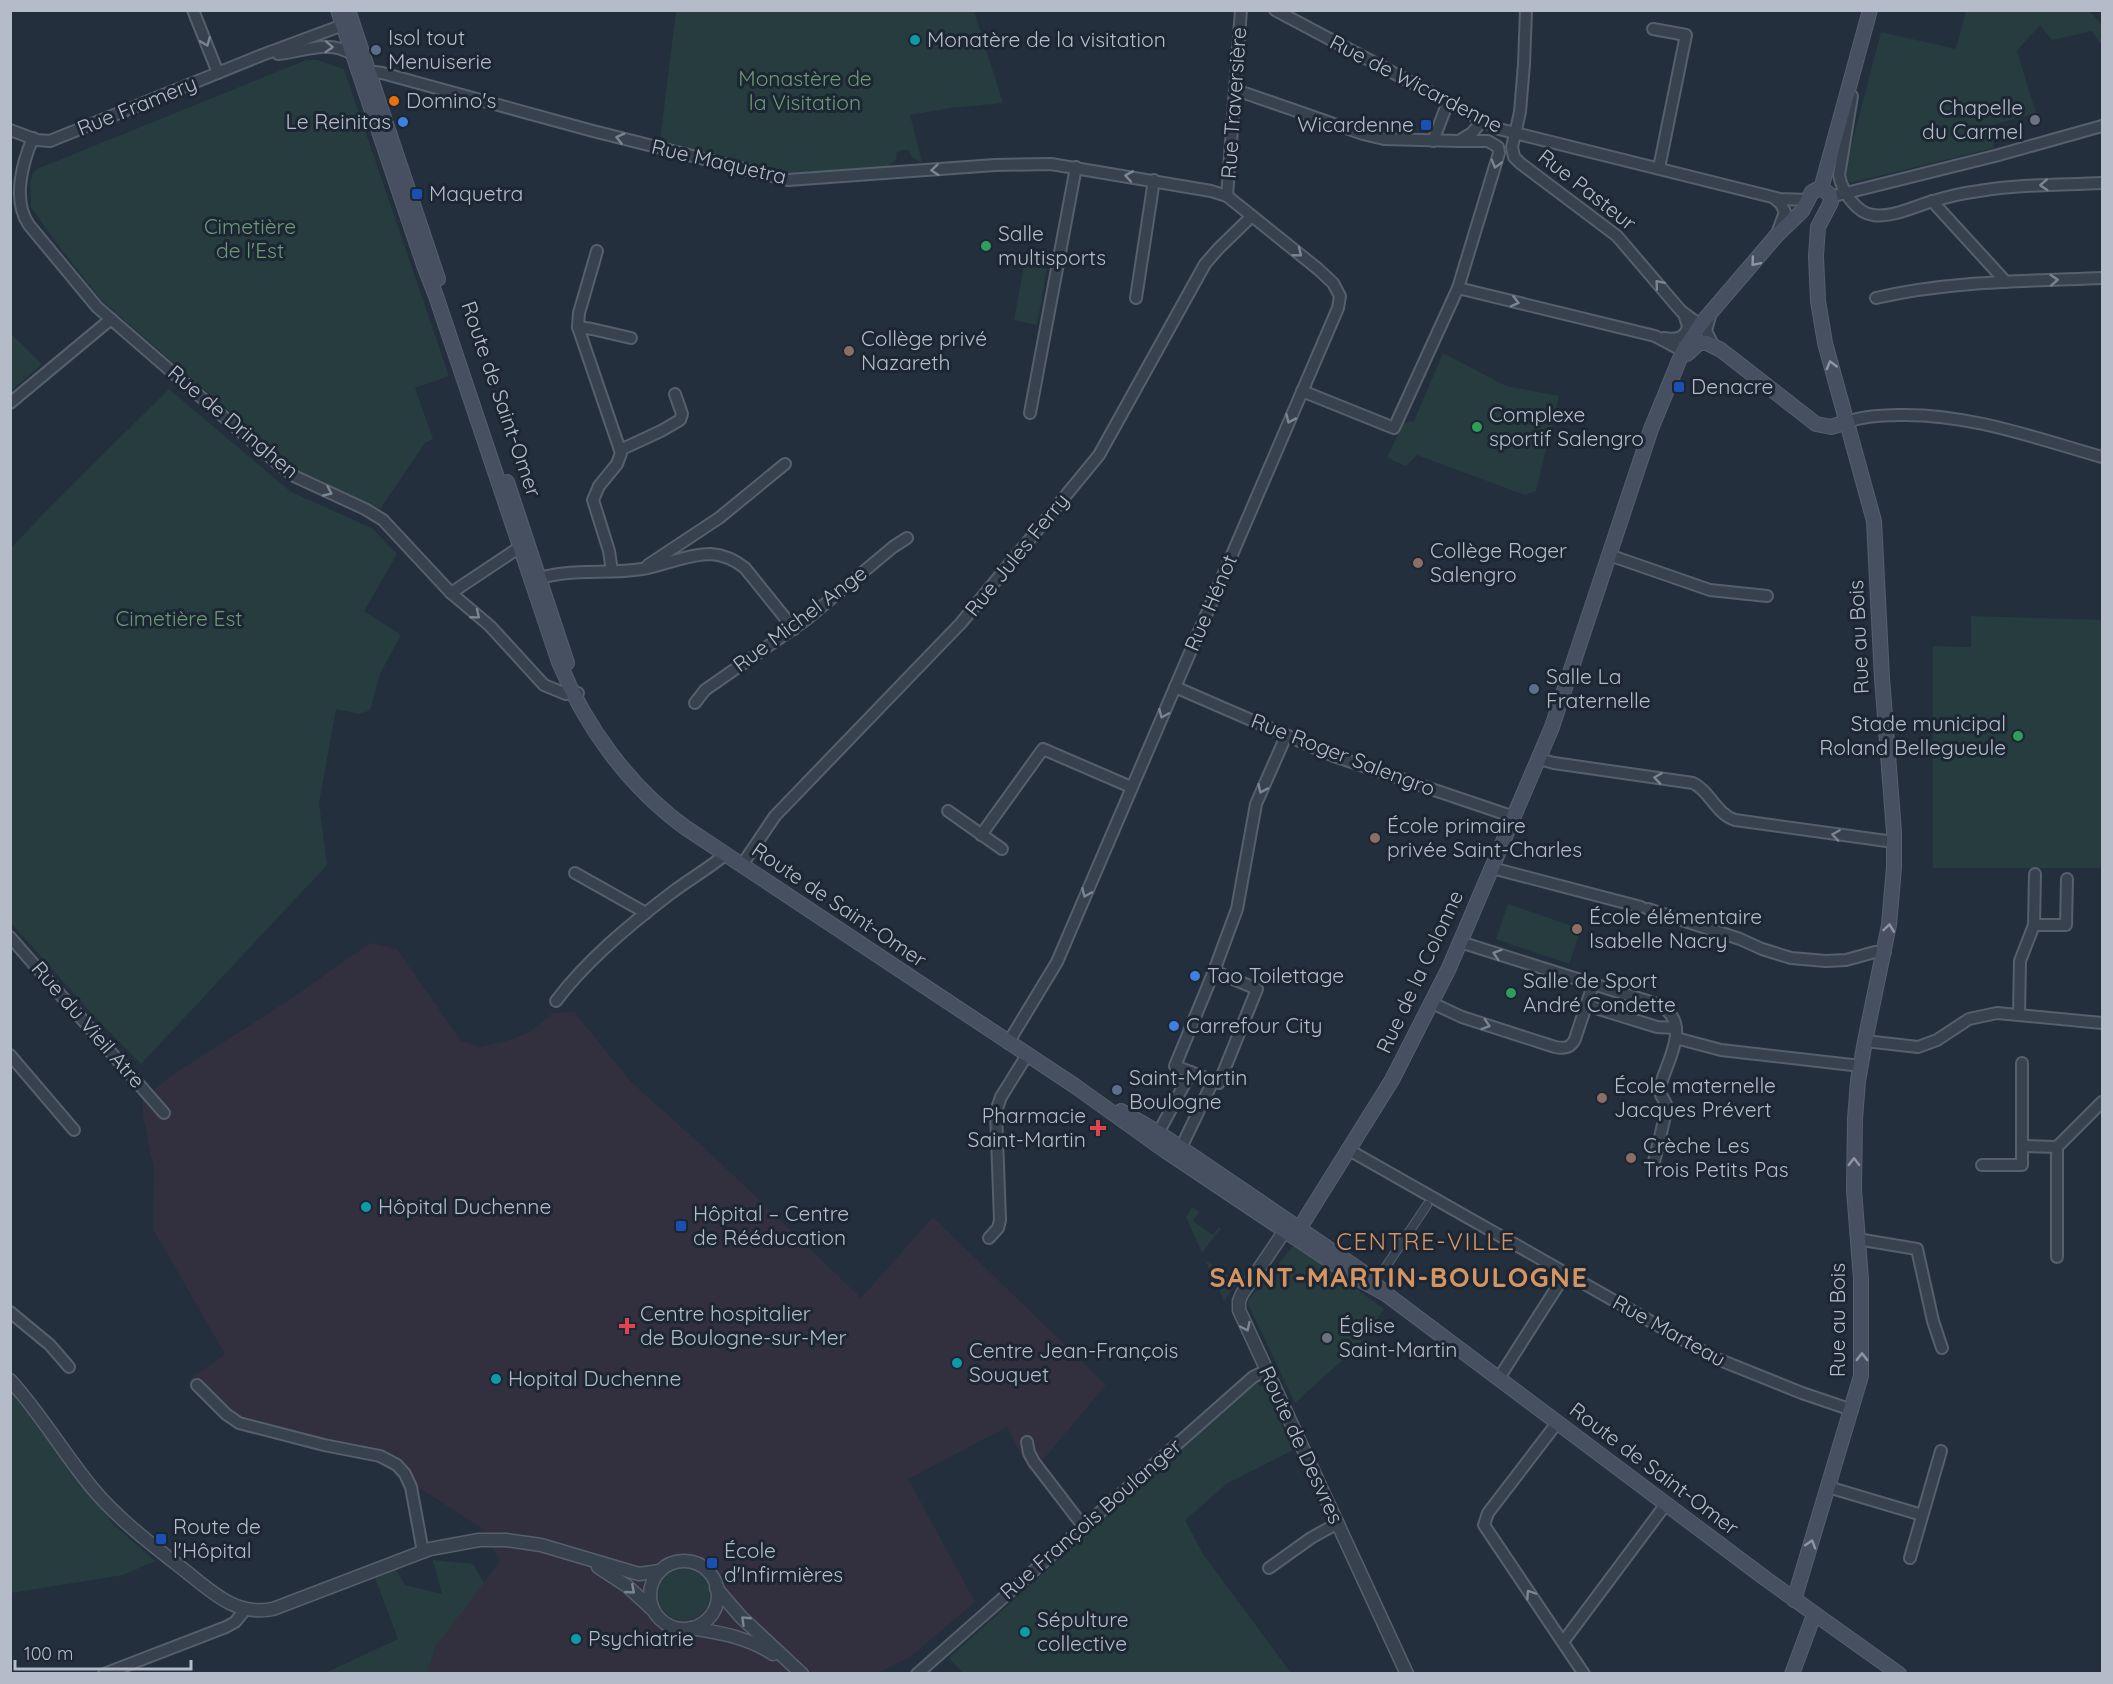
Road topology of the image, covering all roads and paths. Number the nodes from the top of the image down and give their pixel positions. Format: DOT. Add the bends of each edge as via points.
graph roads {
  1 [pos="193,10"];
  2 [pos="1241,10"];
  3 [pos="1275,10"];
  4 [pos="1526,10"];
  5 [pos="1870,10"];
  6 [pos="344,15"];
  7 [pos="1653,28"];
  8 [pos="262,55"];
  9 [pos="353,55"];
  10 [pos="1856,65"];
  11 [pos="218,73"];
  12 [pos="365,74"];
  13 [pos="1236,90"];
  14 [pos="1448,102"];
  15 [pos="1484,120"];
  16 [pos="2103,126"];
  17 [pos="10,130"];
  18 [pos="1515,134"];
  19 [pos="33,138"];
  20 [pos="1433,141"];
  21 [pos="1459,141"];
  22 [pos="1076,167"];
  23 [pos="1659,168"];
  24 [pos="1154,180"];
  25 [pos="2103,183"];
  26 [pos="1847,192"];
  27 [pos="1826,193"];
  28 [pos="1227,196"];
  29 [pos="1768,196"];
  30 [pos="1808,201"];
  31 [pos="1932,201"];
  32 [pos="1825,212"];
  33 [pos="1252,216"];
  34 [pos="1777,235"];
  35 [pos="597,250"];
  36 [pos="2103,278"];
  37 [pos="2006,282"];
  38 [pos="1458,288"];
  39 [pos="1136,298"];
  40 [pos="1876,298"];
  41 [pos="1711,313"];
  42 [pos="1684,314"];
  43 [pos="111,320"];
  44 [pos="1700,325"];
  45 [pos="578,327"];
  46 [pos="1655,336"];
  47 [pos="631,338"];
  48 [pos="1713,345"];
  49 [pos="1684,355"];
  50 [pos="1302,391"];
  51 [pos="675,394"];
  52 [pos="10,403"];
  53 [pos="1030,412"];
  54 [pos="1847,422"];
  55 [pos="620,450"];
  56 [pos="2103,457"];
  57 [pos="785,464"];
  58 [pos="907,537"];
  59 [pos="524,544"];
  60 [pos="1609,555"];
  61 [pos="643,569"];
  62 [pos="612,571"];
  63 [pos="536,580"];
  64 [pos="451,592"];
  65 [pos="1767,596"];
  66 [pos="794,629"];
  67 [pos="1175,687"];
  68 [pos="570,693"];
  69 [pos="695,703"];
  70 [pos="1286,736"];
  71 [pos="1539,759"];
  72 [pos="1131,787"];
  73 [pos="948,811"];
  74 [pos="1514,817"];
  75 [pos="981,835"];
  76 [pos="1894,842"];
  77 [pos="1002,849"];
  78 [pos="726,854"];
  79 [pos="742,865"];
  80 [pos="1492,868"];
  81 [pos="575,873"];
  82 [pos="2035,874"];
  83 [pos="2067,879"];
  84 [pos="646,912"];
  85 [pos="2034,925"];
  86 [pos="10,937"];
  87 [pos="1460,942"];
  88 [pos="1885,952"];
  89 [pos="1214,971"];
  90 [pos="1593,985"];
  91 [pos="556,1001"];
  92 [pos="1432,1003"];
  93 [pos="1586,1005"];
  94 [pos="2019,1015"];
  95 [pos="2103,1023"];
  96 [pos="1676,1033"];
  97 [pos="1865,1041"];
  98 [pos="1008,1043"];
  99 [pos="10,1055"];
  100 [pos="1027,1055"];
  101 [pos="2022,1063"];
  102 [pos="1861,1066"];
  103 [pos="1191,1072"];
  104 [pos="1213,1081"];
  105 [pos="2103,1102"];
  106 [pos="165,1113"];
  107 [pos="74,1130"];
  108 [pos="1156,1138"];
  109 [pos="2022,1146"];
  110 [pos="2057,1147"];
  111 [pos="1350,1150"];
  112 [pos="1179,1153"];
  113 [pos="1982,1165"];
  114 [pos="1653,1166"];
  115 [pos="1430,1201"];
  116 [pos="1292,1230"];
  117 [pos="989,1238"];
  118 [pos="1857,1239"];
  119 [pos="2057,1257"];
  120 [pos="1385,1268"];
  121 [pos="1566,1273"];
  122 [pos="10,1312"];
  123 [pos="1942,1348"];
  124 [pos="69,1367"];
  125 [pos="1269,1375"];
  126 [pos="1499,1378"];
  127 [pos="10,1380"];
  128 [pos="197,1385"];
  129 [pos="1852,1410"];
  130 [pos="1557,1423"];
  131 [pos="1027,1442"];
  132 [pos="1941,1451"];
  133 [pos="1828,1487"];
  134 [pos="1666,1504"];
  135 [pos="1922,1515"];
  136 [pos="1338,1523"];
  137 [pos="1083,1526"];
  138 [pos="423,1552"];
  139 [pos="565,1552"];
  140 [pos="1910,1558"];
  141 [pos="1269,1568"];
  142 [pos="660,1571"];
  143 [pos="716,1588"];
  144 [pos="1794,1600"];
  145 [pos="245,1610"];
  146 [pos="656,1613"];
  147 [pos="1814,1615"];
  148 [pos="690,1628"];
  149 [pos="1563,1642"];
  150 [pos="801,1673"];
  151 [pos="104,1674"];
  152 [pos="917,1674"];
  153 [pos="1407,1674"];
  154 [pos="1584,1674"];
  155 [pos="1792,1674"];
  156 [pos="1899,1674"];
  1 -- 11 [label="street, one-way"];
  2 -- 13 [label="street, Rue Traversière"];
  3 -- 14 [label="street, Rue de Wicardenne"];
  4 -- 18 [label="street, Rue Pasteur" via="1520,112"];
  5 -- 10 [label="main road"];
  6 -- 8 [label="street, Rue Framery"];
  6 -- 9 [label="main road"];
  6 -- 12 [label="main road" via="358,41"];
  7 -- 23 [label="street" via="1686,35"];
  8 -- 9 [label="street, Rue Framery, one-way" via="328,46"];
  8 -- 11 [label="street, Rue Framery"];
  9 -- 12 [label="main road"];
  10 -- 26 [label="street" via="1840,170 1840,180"];
  10 -- 27 [label="main road"];
  11 -- 19 [label="street, Rue Framery" via="50,141"];
  22 -- 12 [label="street, Rue Maquetra, one-way" via="995,165 788,180 382,73"];
  12 -- 59 [label="main road, Route de Saint-Omer"];
  13 -- 20 [label="street" via="1370,137"];
  13 -- 28 [label="street, Rue Traversière"];
  14 -- 15 [label="street, Rue de Wicardenne"];
  14 -- 20 [label="street"];
  15 -- 18 [label="street, Rue de Wicardenne"];
  15 -- 21 [label="street"];
  16 -- 26 [label="street"];
  17 -- 19 [label="street, Rue Framery"];
  18 -- 23 [label="street, Rue de Wicardenne"];
  42 -- 18 [label="street, Rue Pasteur, one-way" via="1617,236 1517,161 1513,153"];
  19 -- 43 [label="street, Rue de Dringhen" via="24,164 22,214"];
  20 -- 21 [label="street"];
  21 -- 38 [label="street, one-way" via="1488,141 1499,151"];
  24 -- 22 [label="street, Rue Maquetra, one-way"];
  22 -- 53 [label="street"];
  23 -- 29 [label="street, Rue de Wicardenne"];
  24 -- 28 [label="street, Rue Maquetra"];
  24 -- 39 [label="street"];
  25 -- 31 [label="street, one-way" via="1998,188"];
  26 -- 27 [label="street"];
  26 -- 31 [label="street" via="1861,210 1875,216"];
  27 -- 30 [label="main road" via="1812,192"];
  27 -- 32 [label="main road" via="1831,206"];
  28 -- 33 [label="street, Rue Hénot"];
  29 -- 30 [label="street, Rue de Wicardenne"];
  29 -- 34 [label="street" via="1778,201 1785,212"];
  30 -- 32 [label="main road" via="1814,212"];
  30 -- 34 [label="main road, Rue de la Colonne"];
  31 -- 37 [label="street"];
  54 -- 32 [label="main road, Rue au Bois, one-way" via="1818,301 1817,230"];
  33 -- 50 [label="street, Rue Hénot, one-way" via="1318,269 1340,296"];
  33 -- 79 [label="street, Rue Jules Ferry" via="1205,264 1099,455 961,623 775,816"];
  34 -- 41 [label="main road, Rue de la Colonne, one-way"];
  35 -- 45 [label="street"];
  37 -- 36 [label="street, one-way"];
  37 -- 40 [label="street"];
  38 -- 46 [label="street, one-way"];
  38 -- 50 [label="street" via="1394,428"];
  41 -- 44 [label="main road, Rue de la Colonne"];
  41 -- 48 [label="street" via="1706,331"];
  42 -- 44 [label="street, Rue Pasteur"];
  42 -- 46 [label="street" via="1688,326 1683,336"];
  43 -- 52 [label="street"];
  43 -- 64 [label="street, Rue de Dringhen, one-way" via="296,477 383,520"];
  44 -- 49 [label="main road, Rue de la Colonne"];
  45 -- 47 [label="street"];
  45 -- 55 [label="street"];
  46 -- 49 [label="street"];
  48 -- 49 [label="main road" via="1699,343"];
  48 -- 54 [label="main road" via="1816,424 1828,427"];
  49 -- 60 [label="main road, Rue de la Colonne" via="1651,429"];
  50 -- 67 [label="street, Rue Hénot, one-way"];
  51 -- 55 [label="street" via="682,414 680,420"];
  54 -- 56 [label="street" via="1871,416 1948,417"];
  54 -- 76 [label="main road, Rue au Bois" via="1874,521"];
  55 -- 62 [label="street" via="620,459 598,486 593,500"];
  57 -- 61 [label="street" via="719,518"];
  58 -- 66 [label="street, Rue Michel Ange"];
  59 -- 63 [label="main road, Route de Saint-Omer"];
  59 -- 64 [label="street"];
  60 -- 65 [label="street" via="1715,591"];
  60 -- 71 [label="main road, Rue de la Colonne"];
  61 -- 62 [label="street"];
  61 -- 66 [label="street" via="703,555 730,558 749,571"];
  62 -- 63 [label="street" via="567,572"];
  63 -- 68 [label="main road, Route de Saint-Omer"];
  64 -- 68 [label="street, Rue de Dringhen, one-way" via="544,685"];
  66 -- 69 [label="street, Rue Michel Ange" via="709,687"];
  67 -- 70 [label="street, Rue Roger Salengro"];
  67 -- 72 [label="street, Rue Hénot, one-way"];
  68 -- 78 [label="main road, Route de Saint-Omer" via="624,770 663,810"];
  70 -- 74 [label="street, Rue Roger Salengro"];
  70 -- 89 [label="street, one-way" via="1256,804 1237,909"];
  71 -- 74 [label="main road, Rue de la Colonne"];
  76 -- 71 [label="street, one-way" via="1734,820 1693,783"];
  72 -- 75 [label="street" via="1043,749"];
  72 -- 98 [label="street, Rue Hénot, one-way" via="1053,970"];
  73 -- 75 [label="street"];
  74 -- 80 [label="main road, Rue de la Colonne"];
  75 -- 77 [label="street"];
  88 -- 76 [label="main road, Rue au Bois, one-way" via="1892,904"];
  78 -- 79 [label="main road, Route de Saint-Omer"];
  78 -- 84 [label="street"];
  79 -- 98 [label="main road, Route de Saint-Omer"];
  80 -- 87 [label="main road, Rue de la Colonne"];
  80 -- 88 [label="street" via="1645,908 1791,958 1846,960"];
  81 -- 84 [label="street"];
  82 -- 85 [label="street"];
  83 -- 85 [label="street" via="2066,925"];
  84 -- 91 [label="street"];
  85 -- 94 [label="street" via="2020,961"];
  86 -- 106 [label="street, Rue du Vieil Atre"];
  90 -- 87 [label="street, one-way"];
  87 -- 92 [label="main road, Rue de la Colonne"];
  88 -- 97 [label="main road, Rue au Bois"];
  89 -- 103 [label="street" via="1176,1066"];
  89 -- 104 [label="street" via="1257,989 1219,1083"];
  90 -- 93 [label="street"];
  90 -- 96 [label="street" via="1664,1007 1671,1014"];
  92 -- 93 [label="street, one-way" via="1462,1017 1562,1048 1574,1042"];
  92 -- 111 [label="main road, Rue de la Colonne" via="1400,1067"];
  93 -- 96 [label="street"];
  94 -- 95 [label="street"];
  94 -- 97 [label="street" via="1997,1013 1976,1017 1918,1047"];
  96 -- 102 [label="street" via="1721,1050"];
  96 -- 114 [label="street" via="1660,1088 1667,1108"];
  97 -- 102 [label="main road, Rue au Bois"];
  98 -- 100 [label="main road, Route de Saint-Omer"];
  99 -- 107 [label="street"];
  100 -- 108 [label="main road, Route de Saint-Omer"];
  100 -- 117 [label="street" via="996,1111 1000,1220"];
  101 -- 109 [label="street"];
  118 -- 102 [label="main road, Rue au Bois, one-way" via="1854,1160"];
  103 -- 104 [label="street"];
  103 -- 108 [label="street"];
  104 -- 112 [label="street"];
  105 -- 110 [label="street"];
  108 -- 112 [label="main road, Route de Saint-Omer"];
  109 -- 110 [label="street"];
  109 -- 113 [label="street" via="2022,1165"];
  110 -- 119 [label="street"];
  111 -- 115 [label="street, Rue Marteau"];
  111 -- 116 [label="main road, Rue de la Colonne"];
  112 -- 116 [label="main road, Route de Saint-Omer"];
  115 -- 120 [label="street"];
  115 -- 121 [label="street, Rue Marteau"];
  116 -- 125 [label="street, Route de Desvres, one-way" via="1245,1289 1238,1305"];
  116 -- 126 [label="main road, Route de Saint-Omer" via="1360,1269 1386,1294"];
  118 -- 123 [label="street" via="1917,1249"];
  129 -- 118 [label="main road, Rue au Bois, one-way" via="1862,1370"];
  121 -- 126 [label="street"];
  121 -- 129 [label="street, Rue Marteau" via="1732,1366"];
  122 -- 124 [label="street" via="50,1345"];
  125 -- 136 [label="street, Route de Desvres"];
  125 -- 137 [label="street, Rue François Boulanger" via="1260,1373 1253,1377"];
  126 -- 130 [label="main road, Route de Saint-Omer"];
  127 -- 145 [label="street" via="119,1517 220,1598"];
  128 -- 138 [label="street" via="225,1414 239,1422 380,1456 397,1465 411,1486"];
  129 -- 133 [label="main road, Rue au Bois"];
  130 -- 134 [label="main road, Route de Saint-Omer"];
  149 -- 130 [label="street, one-way" via="1484,1525 1488,1514"];
  131 -- 137 [label="street" via="1034,1462"];
  132 -- 135 [label="street"];
  133 -- 135 [label="street"];
  144 -- 133 [label="main road, Rue au Bois, one-way"];
  134 -- 144 [label="main road, Route de Saint-Omer"];
  134 -- 149 [label="street"];
  135 -- 140 [label="street"];
  136 -- 141 [label="street"];
  136 -- 153 [label="street, Route de Desvres"];
  137 -- 152 [label="street, Rue François Boulanger"];
  138 -- 139 [label="street" via="493,1540 530,1543"];
  138 -- 145 [label="street" via="273,1609"];
  139 -- 142 [label="street" via="639,1574"];
  139 -- 146 [label="street, one-way" via="614,1577"];
  142 -- 143 [label="street" via="678,1562 694,1563 709,1572"];
  142 -- 146 [label="street" via="650,1590"];
  143 -- 148 [label="street" via="711,1615"];
  150 -- 143 [label="street, one-way"];
  144 -- 147 [label="main road, Route de Saint-Omer"];
  145 -- 151 [label="street" via="226,1627"];
  146 -- 148 [label="street" via="672,1626"];
  147 -- 155 [label="main road"];
  147 -- 156 [label="main road, Route de Saint-Omer"];
  148 -- 150 [label="street" via="744,1639 765,1648"];
  149 -- 154 [label="street"];
}
